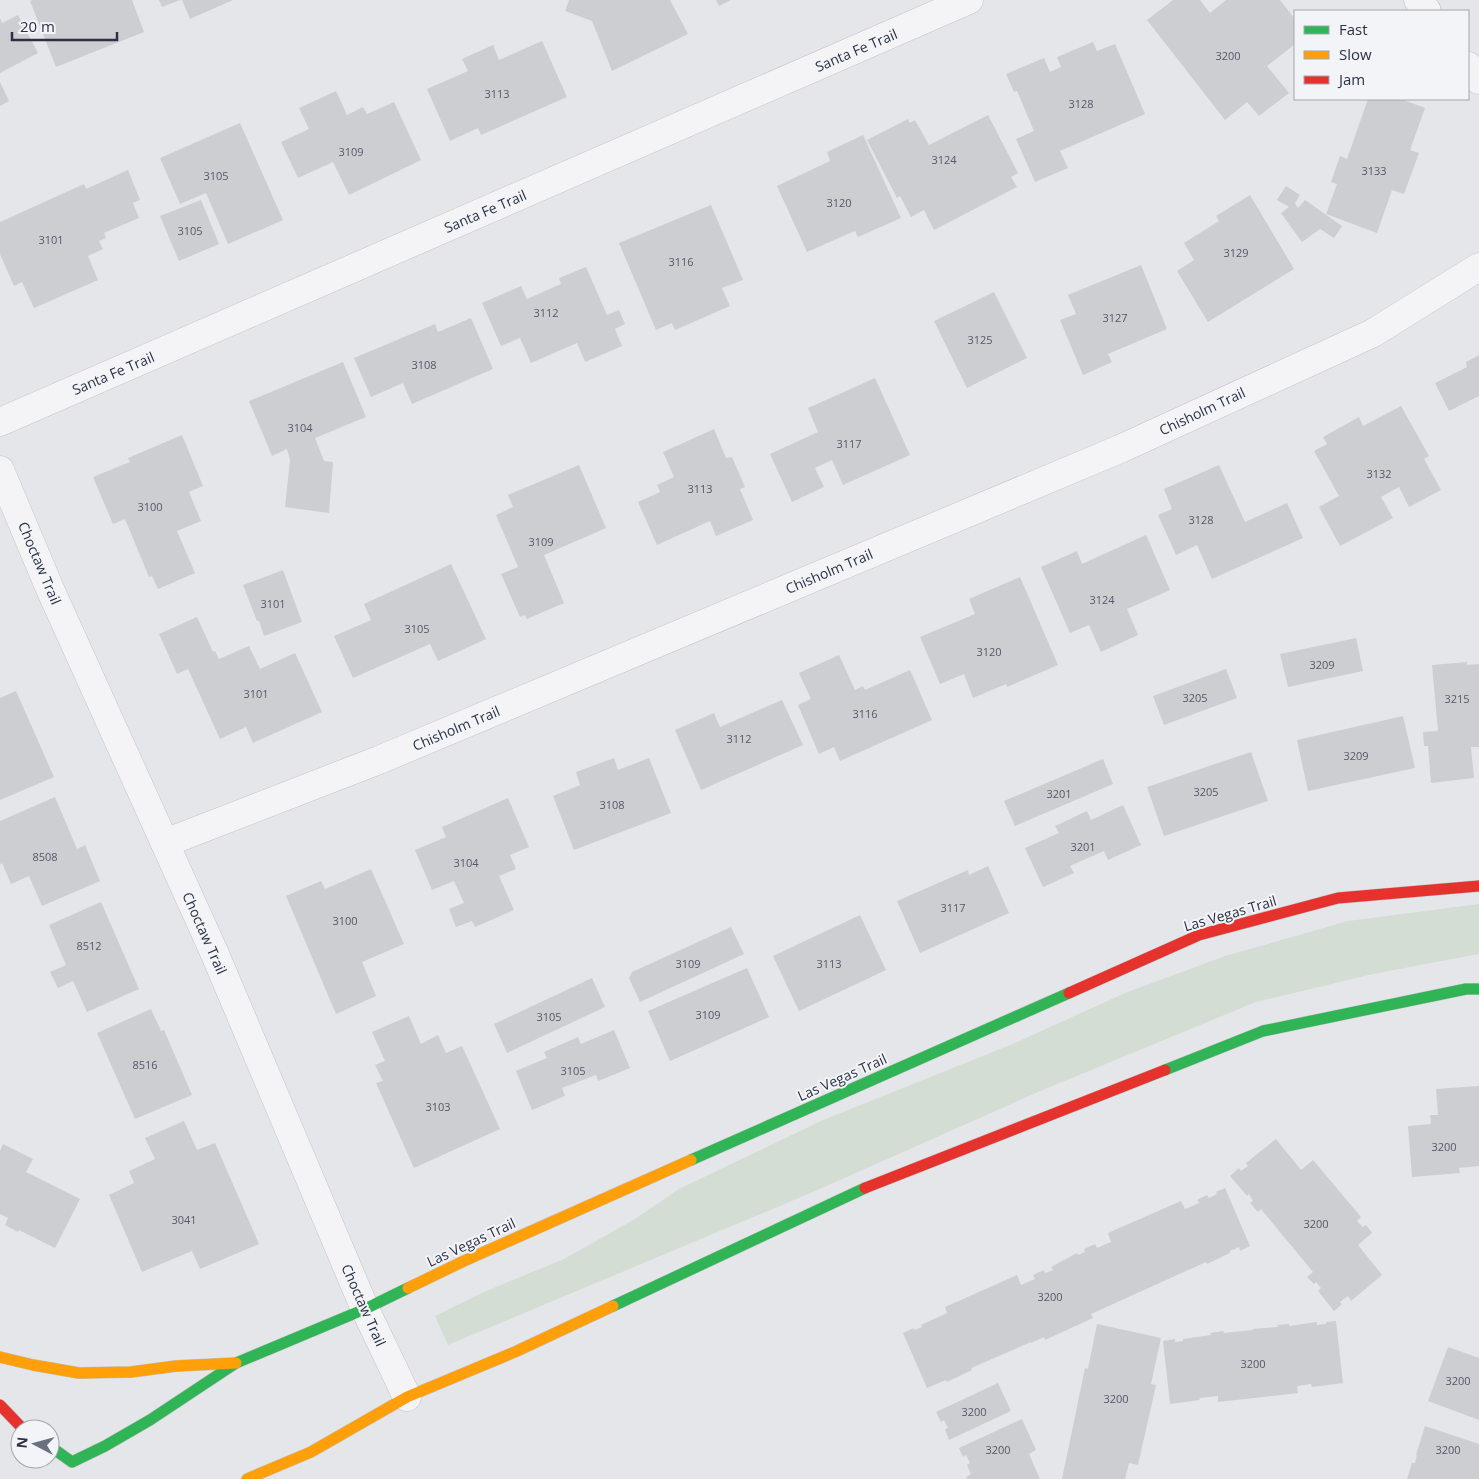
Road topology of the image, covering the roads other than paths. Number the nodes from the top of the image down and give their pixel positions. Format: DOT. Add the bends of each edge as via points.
graph roads {
  1 [pos="970,0"];
  2 [pos="1469,67"];
  3 [pos="1479,80"];
  4 [pos="1479,267"];
  5 [pos="0,422"];
  6 [pos="0,470"];
  7 [pos="165,843"];
  8 [pos="1479,886"];
  9 [pos="1479,988"];
  10 [pos="365,1309"];
  11 [pos="0,1357"];
  12 [pos="236,1363"];
  13 [pos="407,1397"];
  14 [pos="0,1406"];
  15 [pos="13,1419"];
  16 [pos="60,1453"];
  17 [pos="60,1459"];
  18 [pos="70,1474"];
  19 [pos="247,1479"];
  1 -- 5 [label="street, Santa Fe Trail"];
  2 -- 3 [label="street"];
  4 -- 7 [label="street, Chisholm Trail" via="1373,332 1120,449 379,760"];
  6 -- 7 [label="street, Choctaw Trail"];
  7 -- 10 [label="street, Choctaw Trail"];
  8 -- 10 [label="main road, Las Vegas Trail" via="1338,898 1200,935 464,1261"];
  9 -- 13 [label="main road" via="1263,1031 856,1191 517,1351"];
  10 -- 12 [label="main road, Las Vegas Trail"];
  10 -- 13 [label="street, Choctaw Trail"];
  11 -- 12 [label="main road" via="79,1373"];
  12 -- 16 [label="main road" via="105,1446 72,1462"];
  13 -- 19 [label="main road" via="311,1452"];
  14 -- 15 [label="main road"];
  17 -- 18 [label="main road"];
}
